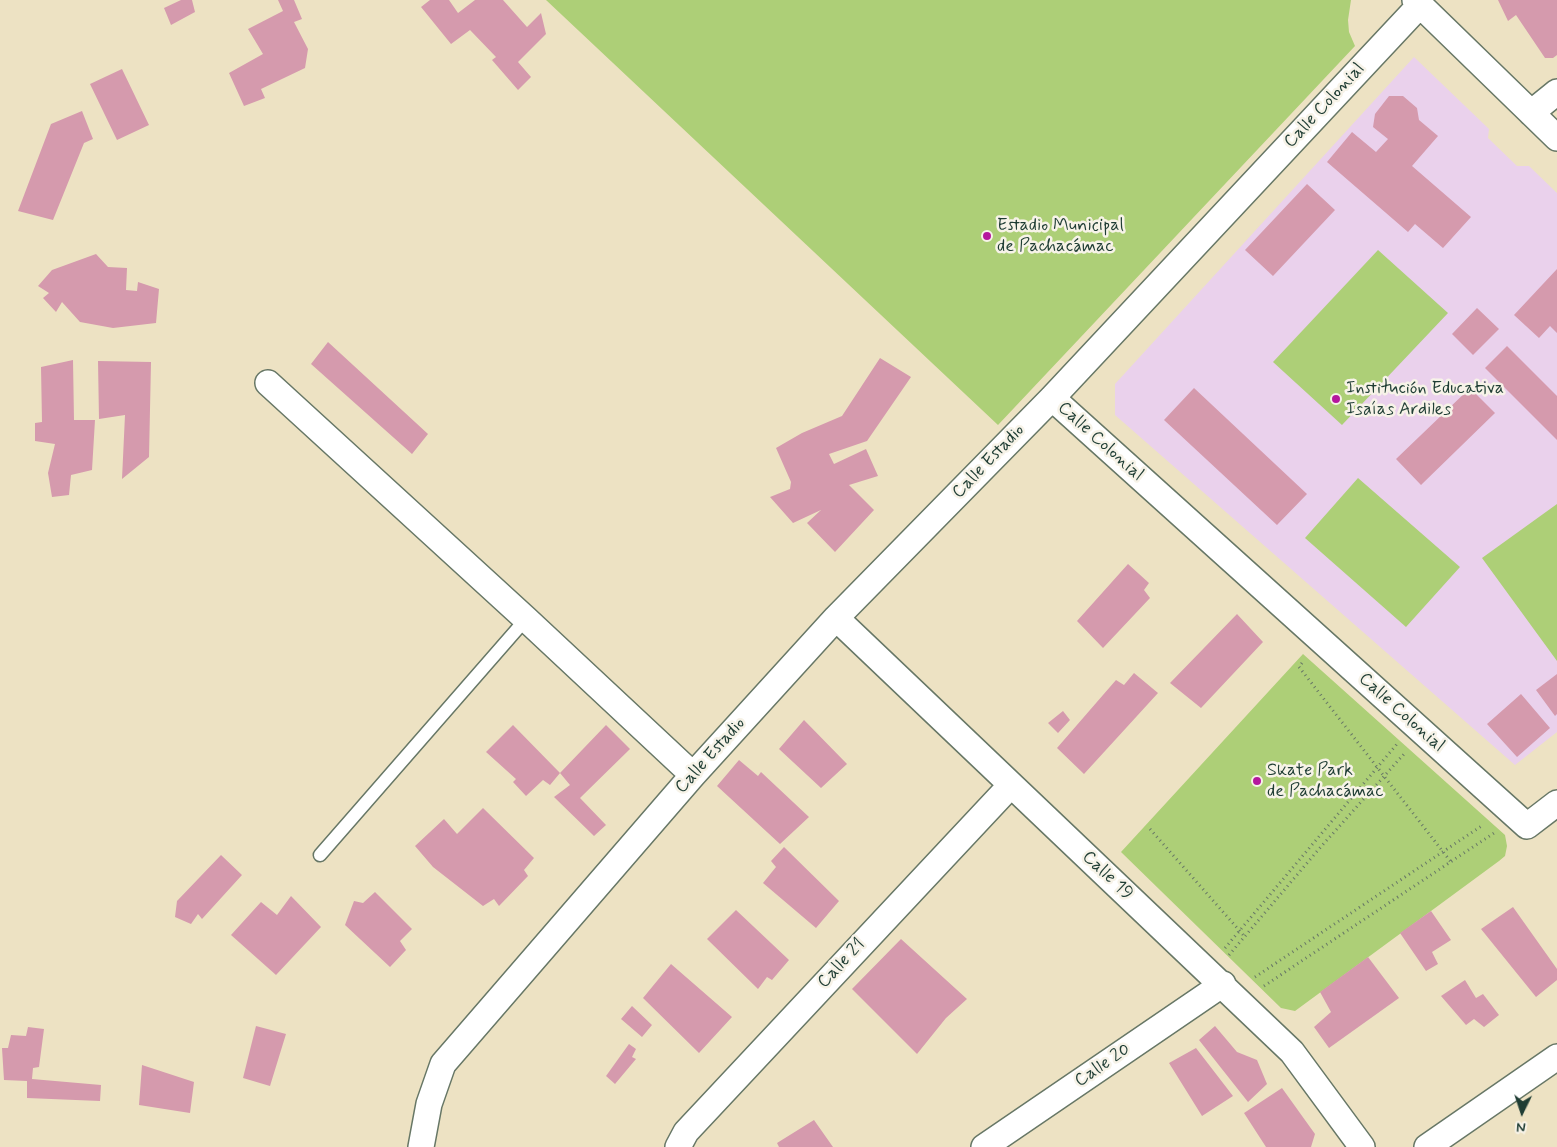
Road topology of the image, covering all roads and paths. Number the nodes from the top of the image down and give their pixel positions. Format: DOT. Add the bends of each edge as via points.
graph roads {
  1 [pos="1418,2"];
  2 [pos="1557,92"];
  3 [pos="1531,113"];
  4 [pos="1557,138"];
  5 [pos="268,383"];
  6 [pos="1052,398"];
  7 [pos="526,618"];
  8 [pos="836,618"];
  9 [pos="1321,642"];
  10 [pos="1418,729"];
  11 [pos="1377,767"];
  12 [pos="693,775"];
  13 [pos="1384,775"];
  14 [pos="1011,785"];
  15 [pos="1557,803"];
  16 [pos="1517,817"];
  17 [pos="1150,829"];
  18 [pos="1443,851"];
  19 [pos="320,855"];
  20 [pos="1451,862"];
  21 [pos="1240,931"];
  22 [pos="1245,937"];
  23 [pos="1223,985"];
  24 [pos="1557,1057"];
  25 [pos="421,1147"];
  26 [pos="678,1147"];
  27 [pos="984,1147"];
  28 [pos="1362,1147"];
  29 [pos="1427,1147"];
  1 -- 3 [label="street"];
  1 -- 6 [label="street, Calle Colonial"];
  2 -- 3 [label="street"];
  3 -- 4 [label="street"];
  5 -- 7 [label="street"];
  6 -- 8 [label="street, Calle Estadio"];
  6 -- 9 [label="street, Calle Colonial"];
  7 -- 12 [label="street"];
  7 -- 19 [label="lane"];
  8 -- 12 [label="street, Calle Estadio"];
  8 -- 14 [label="street, Calle 19"];
  9 -- 10 [label="street, Calle Colonial"];
  9 -- 11 [label="path" via="1299,667"];
  10 -- 11 [label="path"];
  10 -- 13 [label="path"];
  10 -- 16 [label="street, Calle Colonial"];
  11 -- 13 [label="path"];
  11 -- 21 [label="path"];
  12 -- 25 [label="street, Calle Estadio" via="443,1064 429,1104"];
  13 -- 18 [label="path"];
  13 -- 22 [label="path"];
  14 -- 23 [label="street, Calle 19"];
  14 -- 26 [label="street, Calle 21" via="686,1132"];
  15 -- 16 [label="street"];
  16 -- 18 [label="path"];
  16 -- 20 [label="path"];
  17 -- 21 [label="path"];
  18 -- 20 [label="path"];
  18 -- 23 [label="path"];
  20 -- 23 [label="path"];
  21 -- 22 [label="path"];
  21 -- 23 [label="path"];
  22 -- 23 [label="path"];
  23 -- 27 [label="street, Calle 20"];
  23 -- 28 [label="street, Calle 19" via="1292,1052"];
  24 -- 29 [label="street"];
}
